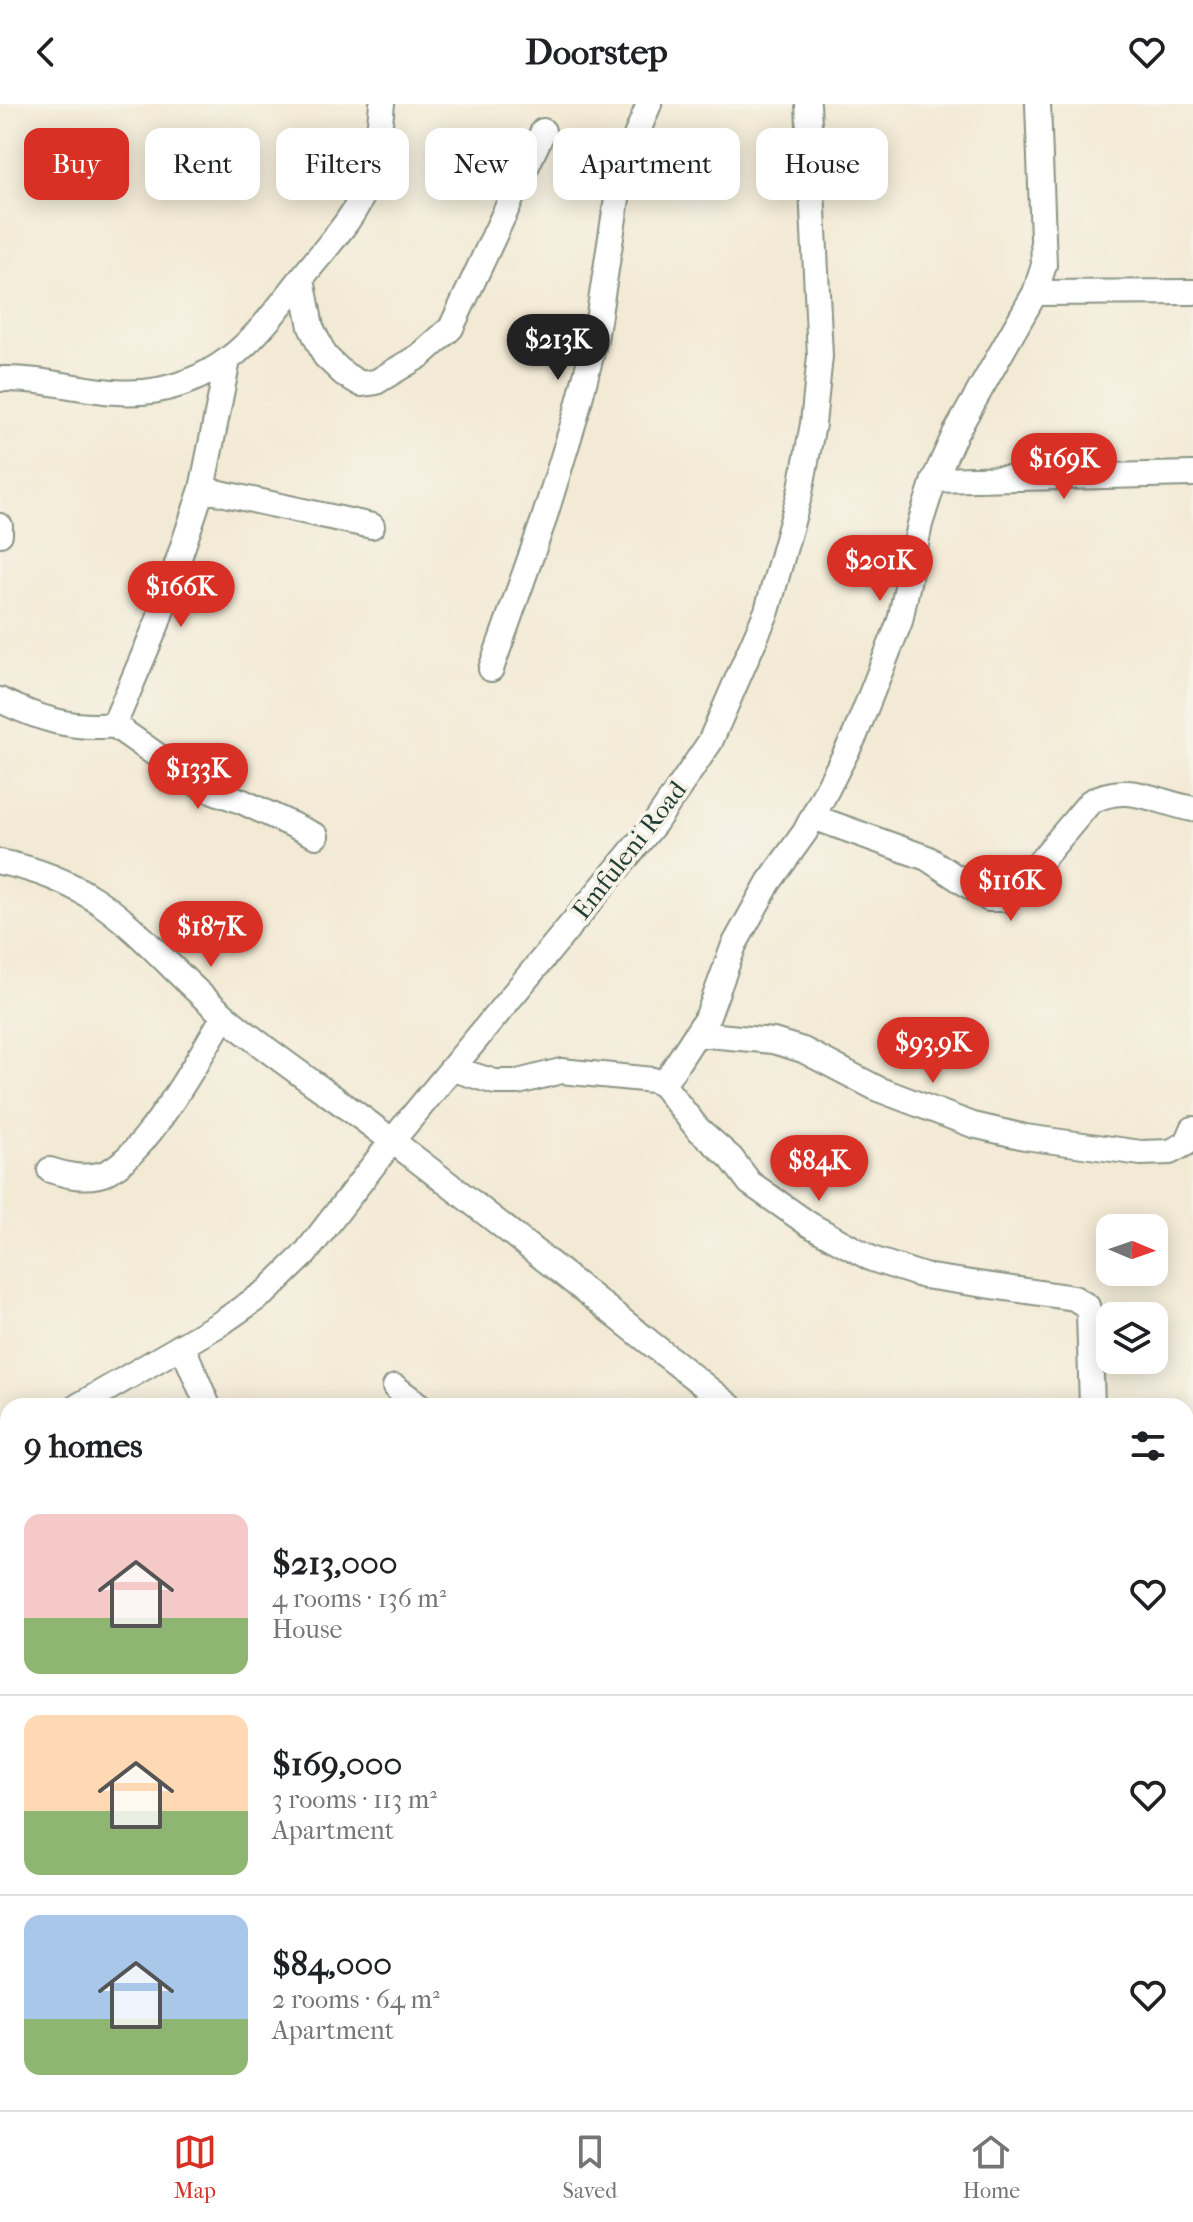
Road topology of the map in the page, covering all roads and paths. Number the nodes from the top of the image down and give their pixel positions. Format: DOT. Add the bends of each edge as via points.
graph roads {
  1 [pos="382,104"];
  2 [pos="649,104"];
  3 [pos="808,104"];
  4 [pos="1038,104"];
  5 [pos="543,131"];
  6 [pos="302,279"];
  7 [pos="1193,292"];
  8 [pos="1035,293"];
  9 [pos="228,360"];
  10 [pos="0,379"];
  11 [pos="1193,474"];
  12 [pos="934,480"];
  13 [pos="202,489"];
  14 [pos="0,526"];
  15 [pos="372,526"];
  16 [pos="0,534"];
  17 [pos="491,669"];
  18 [pos="0,700"];
  19 [pos="114,725"];
  20 [pos="1193,809"];
  21 [pos="813,817"];
  22 [pos="316,836"];
  23 [pos="0,862"];
  24 [pos="224,1016"];
  25 [pos="697,1034"];
  26 [pos="453,1069"];
  27 [pos="663,1085"];
  28 [pos="1193,1129"];
  29 [pos="392,1141"];
  30 [pos="50,1170"];
  31 [pos="182,1345"];
  32 [pos="395,1387"];
  33 [pos="92,1398"];
  34 [pos="205,1398"];
  35 [pos="409,1398"];
  36 [pos="720,1398"];
  37 [pos="1092,1398"];
  1 -- 6 [label="street" via="376,158 358,205"];
  2 -- 17 [label="street" via="621,173 595,340 575,418"];
  3 -- 26 [label="street, Emfuleni Road" via="820,356 800,493 767,611 710,742 655,823"];
  4 -- 8 [label="street" via="1044,265"];
  5 -- 6 [label="street" via="451,328 421,355 376,382 361,384 344,374 325,356 311,327"];
  6 -- 9 [label="street" via="258,335"];
  7 -- 8 [label="street"];
  8 -- 12 [label="street"];
  9 -- 10 [label="street" via="201,377 158,390 123,393"];
  9 -- 13 [label="street"];
  11 -- 12 [label="street"];
  12 -- 21 [label="street" via="900,621 855,735"];
  13 -- 15 [label="street"];
  13 -- 19 [label="street" via="157,624"];
  14 -- 16 [label="street"];
  18 -- 19 [label="street" via="35,716 87,729"];
  19 -- 22 [label="street" via="202,787"];
  20 -- 21 [label="street" via="1147,794 1104,794 1081,812 1012,895 998,901 927,858"];
  21 -- 25 [label="street" via="734,945"];
  23 -- 24 [label="street" via="89,894 154,946"];
  24 -- 29 [label="street"];
  24 -- 30 [label="street" via="125,1164 101,1175 76,1177"];
  25 -- 27 [label="street"];
  25 -- 28 [label="street" via="773,1041 803,1050 878,1089 973,1125 1025,1137 1170,1152 1187,1143"];
  26 -- 27 [label="street" via="495,1082 561,1071 628,1075"];
  26 -- 29 [label="street, Emfuleni Road"];
  27 -- 37 [label="street" via="750,1183 872,1259 924,1276 1074,1298 1087,1306"];
  29 -- 31 [label="street, Emfuleni Road" via="296,1263 267,1291"];
  29 -- 36 [label="street"];
  31 -- 33 [label="street, Emfuleni Road"];
  31 -- 34 [label="street"];
  32 -- 35 [label="street"];
}
